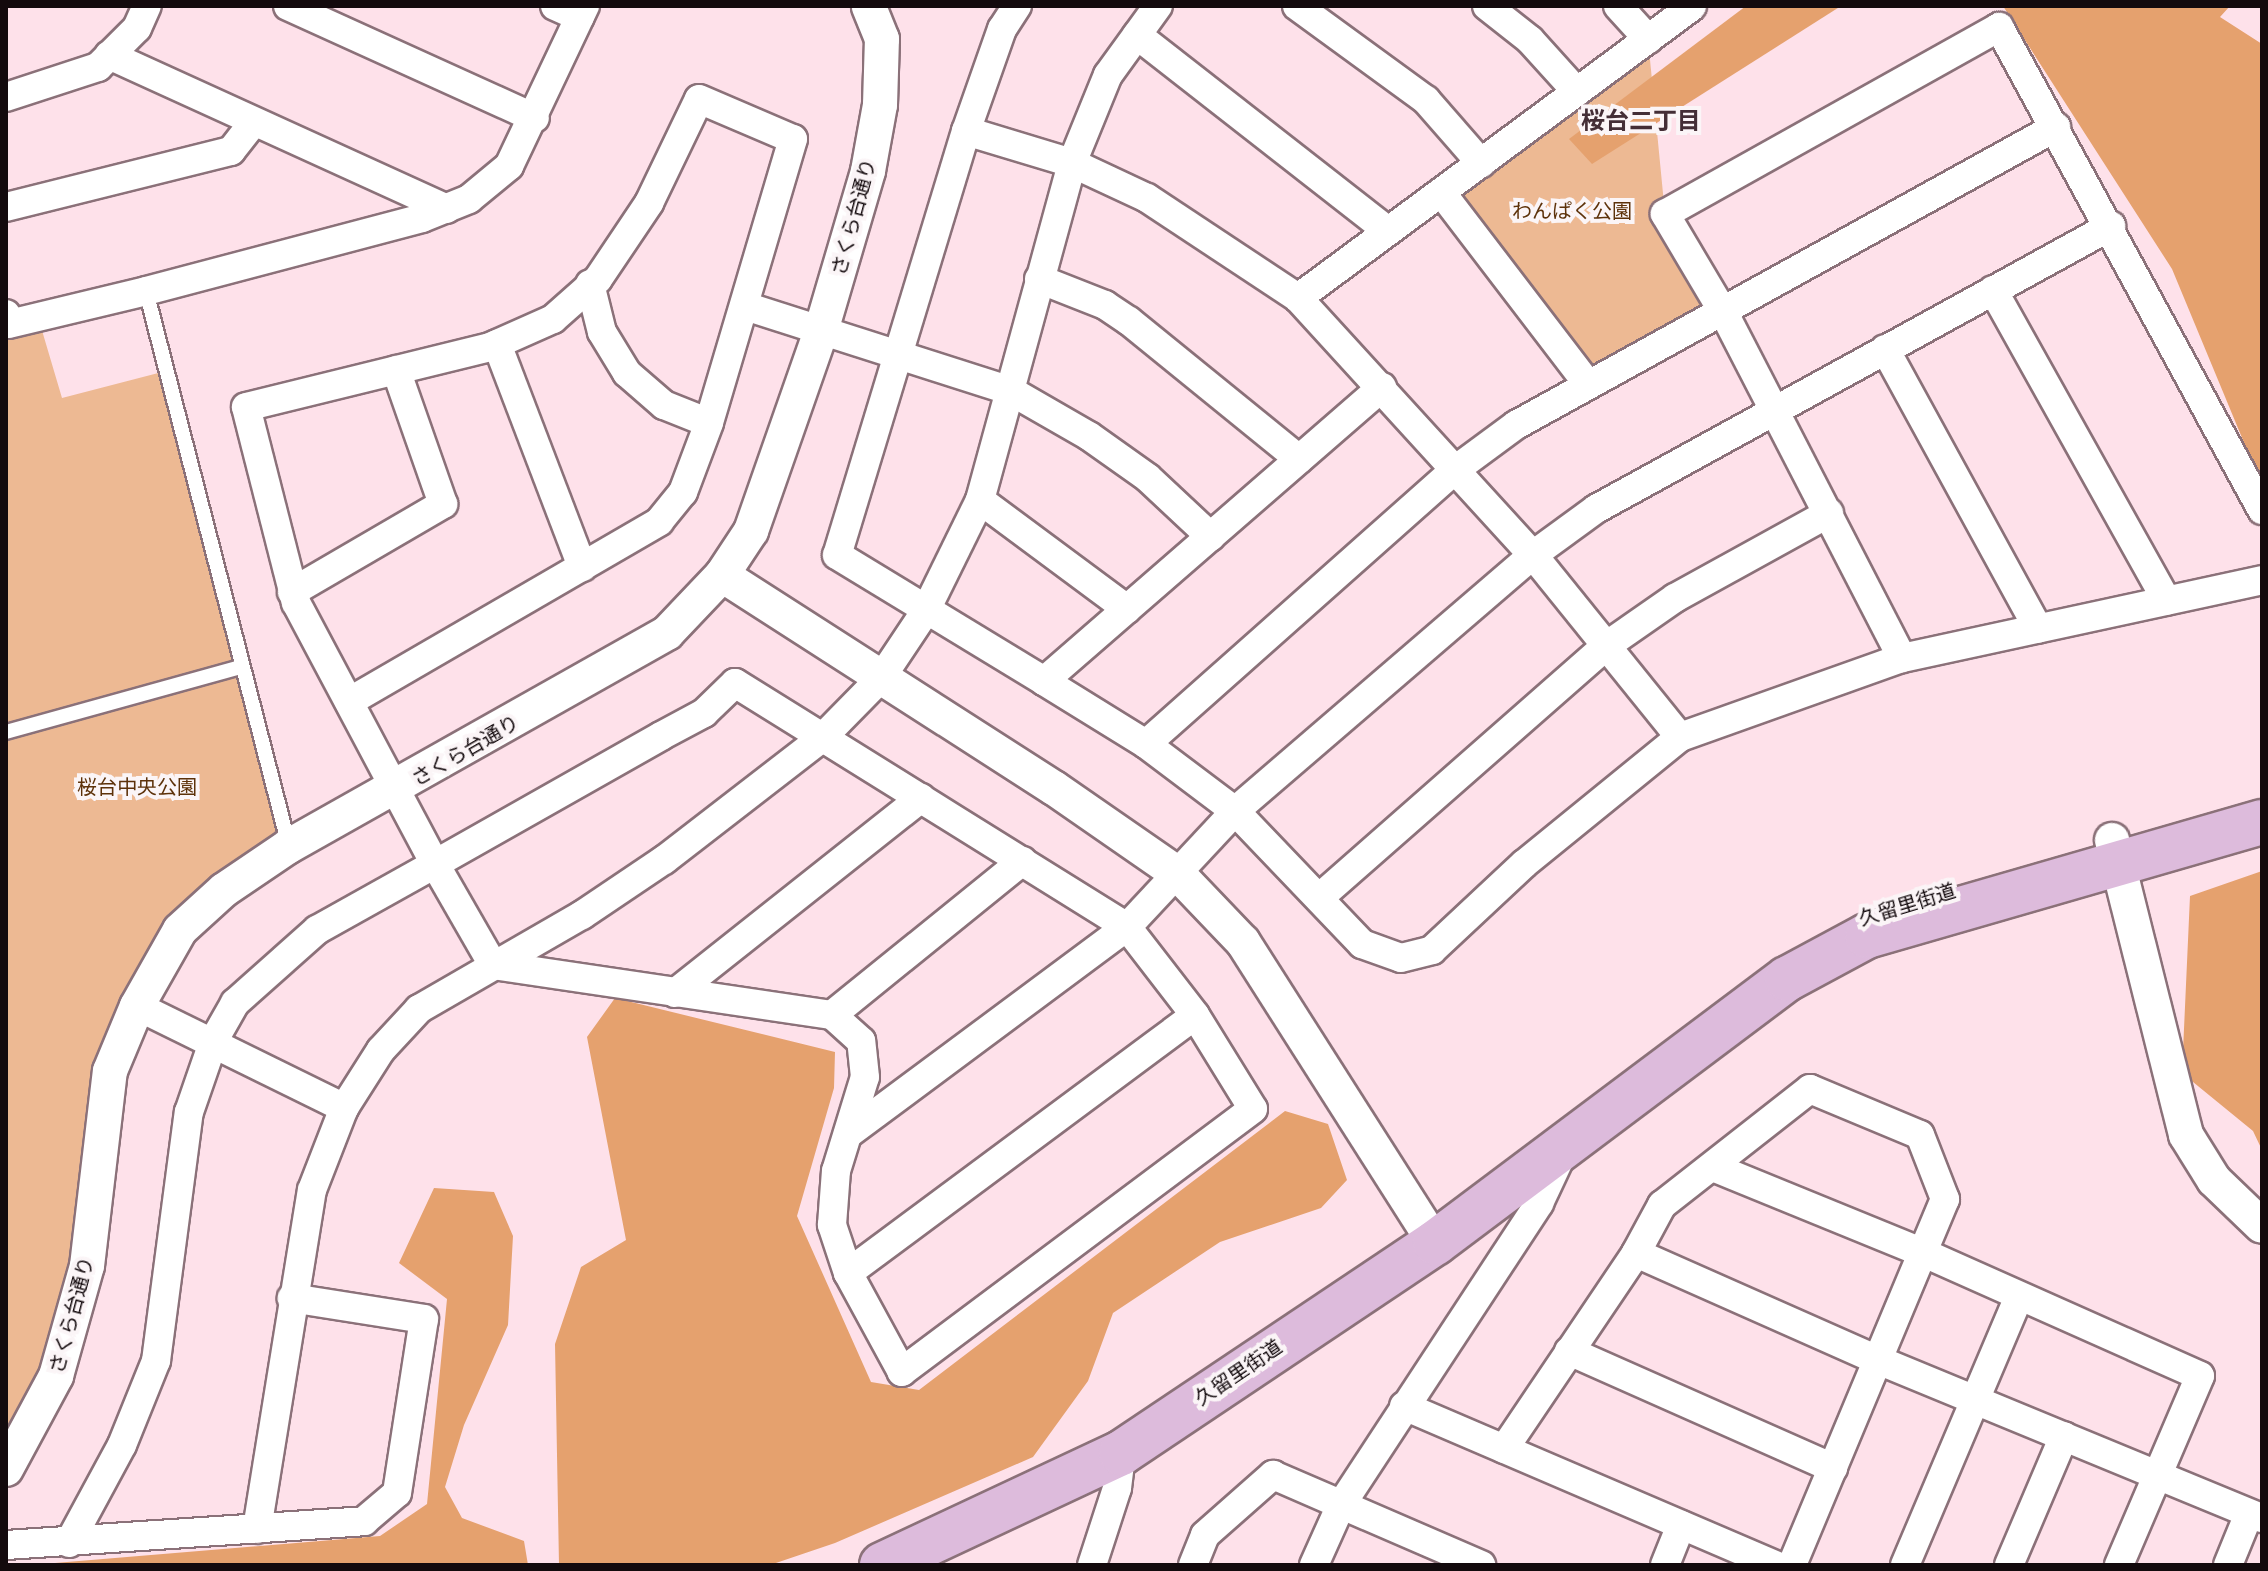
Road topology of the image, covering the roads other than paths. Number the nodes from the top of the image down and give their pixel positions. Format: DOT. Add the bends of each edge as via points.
graph roads {
  1 [pos="147,6"];
  2 [pos="288,6"];
  3 [pos="869,6"];
  4 [pos="1017,6"];
  5 [pos="1158,6"];
  6 [pos="1297,6"];
  7 [pos="1487,6"];
  8 [pos="1618,6"];
  9 [pos="1692,6"];
  10 [pos="573,10"];
  11 [pos="1137,35"];
  12 [pos="1648,39"];
  13 [pos="109,55"];
  14 [pos="1577,92"];
  15 [pos="6,97"];
  16 [pos="535,118"];
  17 [pos="253,123"];
  18 [pos="2056,127"];
  19 [pos="966,131"];
  20 [pos="1072,163"];
  21 [pos="1481,163"];
  22 [pos="1441,192"];
  23 [pos="6,207"];
  24 [pos="447,209"];
  25 [pos="2111,226"];
  26 [pos="1388,231"];
  27 [pos="1039,279"];
  28 [pos="590,284"];
  29 [pos="1993,290"];
  30 [pos="146,291"];
  31 [pos="1298,298"];
  32 [pos="745,306"];
  33 [pos="1722,310"];
  34 [pos="6,314"];
  35 [pos="821,331"];
  36 [pos="497,344"];
  37 [pos="1885,349"];
  38 [pos="901,353"];
  39 [pos="396,370"];
  40 [pos="1588,384"];
  41 [pos="1382,387"];
  42 [pos="1009,390"];
  43 [pos="1772,411"];
  44 [pos="709,423"];
  45 [pos="1299,459"];
  46 [pos="1455,470"];
  47 [pos="980,500"];
  48 [pos="2262,510"];
  49 [pos="1829,513"];
  50 [pos="1211,537"];
  51 [pos="1533,555"];
  52 [pos="582,567"];
  53 [pos="722,575"];
  54 [pos="2262,580"];
  55 [pos="292,592"];
  56 [pos="2167,601"];
  57 [pos="1127,609"];
  58 [pos="925,612"];
  59 [pos="2038,629"];
  60 [pos="1606,646"];
  61 [pos="1902,658"];
  62 [pos="240,667"];
  63 [pos="881,678"];
  64 [pos="1044,681"];
  65 [pos="349,702"];
  66 [pos="6,732"];
  67 [pos="823,737"];
  68 [pos="1680,737"];
  69 [pos="1146,744"];
  70 [pos="396,790"];
  71 [pos="921,798"];
  72 [pos="2262,801"];
  73 [pos="1235,811"];
  74 [pos="2262,822"];
  75 [pos="289,846"];
  76 [pos="2116,851"];
  77 [pos="1022,861"];
  78 [pos="435,864"];
  79 [pos="1178,874"];
  80 [pos="1319,898"];
  81 [pos="1127,927"];
  82 [pos="493,965"];
  83 [pos="675,993"];
  84 [pos="137,1006"];
  85 [pos="832,1015"];
  86 [pos="1195,1015"];
  87 [pos="214,1040"];
  88 [pos="344,1108"];
  89 [pos="848,1134"];
  90 [pos="1569,1139"];
  91 [pos="1713,1167"];
  92 [pos="2262,1226"];
  93 [pos="1435,1243"];
  94 [pos="1636,1253"];
  95 [pos="1924,1253"];
  96 [pos="848,1273"];
  97 [pos="2019,1297"];
  98 [pos="292,1298"];
  99 [pos="1569,1351"];
  100 [pos="1878,1360"];
  101 [pos="1976,1398"];
  102 [pos="1404,1406"];
  103 [pos="2064,1436"];
  104 [pos="1504,1449"];
  105 [pos="1121,1453"];
  106 [pos="1833,1468"];
  107 [pos="6,1469"];
  108 [pos="2157,1477"];
  109 [pos="1341,1505"];
  110 [pos="2255,1517"];
  111 [pos="1681,1525"];
  112 [pos="257,1529"];
  113 [pos="69,1543"];
  114 [pos="6,1545"];
  115 [pos="882,1565"];
  116 [pos="1092,1565"];
  117 [pos="1193,1565"];
  118 [pos="1314,1565"];
  119 [pos="1481,1565"];
  120 [pos="1665,1565"];
  121 [pos="1775,1565"];
  122 [pos="1792,1565"];
  123 [pos="1905,1565"];
  124 [pos="2009,1565"];
  125 [pos="2119,1565"];
  126 [pos="2228,1565"];
  1 -- 13 [label="street" via="137,28"];
  2 -- 16 [label="street"];
  3 -- 35 [label="street, さくら台通り" via="882,39 880,105 868,171"];
  4 -- 19 [label="street" via="1002,29"];
  5 -- 11 [label="street"];
  6 -- 21 [label="street" via="1426,100"];
  7 -- 14 [label="street" via="1530,40"];
  8 -- 12 [label="street"];
  9 -- 12 [label="street"];
  10 -- 16 [label="street"];
  11 -- 20 [label="street" via="1108,75"];
  11 -- 26 [label="street"];
  12 -- 14 [label="street"];
  13 -- 15 [label="street" via="98,67 57,84"];
  13 -- 17 [label="street"];
  14 -- 21 [label="street"];
  16 -- 24 [label="street" via="509,166 469,199"];
  17 -- 23 [label="street" via="231,151"];
  17 -- 24 [label="street"];
  18 -- 25 [label="street"];
  18 -- 33 [label="street"];
  18 -- 33 [label="street" via="1999,27 1665,214"];
  19 -- 20 [label="street"];
  19 -- 38 [label="street"];
  20 -- 27 [label="street"];
  20 -- 31 [label="street" via="1147,198"];
  21 -- 22 [label="street"];
  22 -- 26 [label="street"];
  22 -- 40 [label="street"];
  24 -- 30 [label="street"];
  25 -- 29 [label="street"];
  25 -- 48 [label="street"];
  26 -- 31 [label="street"];
  27 -- 42 [label="street"];
  27 -- 45 [label="street" via="1129,321"];
  28 -- 32 [label="street" via="649,203 699,99 793,139"];
  28 -- 36 [label="street" via="553,319"];
  28 -- 44 [label="street" via="602,332 627,373 664,405"];
  29 -- 37 [label="street"];
  29 -- 56 [label="street"];
  30 -- 34 [label="street" via="9,324"];
  30 -- 62 [label="lane"];
  31 -- 41 [label="street"];
  32 -- 35 [label="street"];
  32 -- 44 [label="street"];
  33 -- 40 [label="street"];
  33 -- 43 [label="street"];
  35 -- 38 [label="street"];
  35 -- 53 [label="street, さくら台通り" via="751,531"];
  36 -- 39 [label="street"];
  36 -- 52 [label="street"];
  37 -- 43 [label="street"];
  37 -- 59 [label="street"];
  38 -- 42 [label="street"];
  38 -- 58 [label="street" via="837,555"];
  39 -- 55 [label="street" via="443,504"];
  39 -- 55 [label="street" via="246,407"];
  40 -- 46 [label="street" via="1516,425"];
  41 -- 45 [label="street"];
  41 -- 46 [label="street"];
  42 -- 47 [label="street"];
  42 -- 50 [label="street" via="1124,461"];
  43 -- 49 [label="street"];
  43 -- 51 [label="street" via="1596,509"];
  44 -- 52 [label="street" via="683,492 659,522"];
  45 -- 50 [label="street"];
  46 -- 51 [label="street"];
  46 -- 69 [label="street"];
  47 -- 57 [label="street"];
  47 -- 58 [label="street"];
  49 -- 60 [label="street" via="1675,598"];
  49 -- 61 [label="street"];
  50 -- 57 [label="street"];
  51 -- 60 [label="street"];
  51 -- 73 [label="street"];
  52 -- 65 [label="street"];
  53 -- 63 [label="street"];
  53 -- 70 [label="street, さくら台通り" via="667,633"];
  54 -- 56 [label="street"];
  55 -- 65 [label="street"];
  56 -- 59 [label="street"];
  57 -- 64 [label="street"];
  58 -- 63 [label="street"];
  58 -- 64 [label="street"];
  59 -- 61 [label="street"];
  60 -- 68 [label="street"];
  60 -- 80 [label="street"];
  61 -- 68 [label="street"];
  62 -- 66 [label="lane"];
  62 -- 75 [label="lane"];
  63 -- 67 [label="street"];
  63 -- 79 [label="street"];
  64 -- 69 [label="street"];
  65 -- 70 [label="street"];
  67 -- 71 [label="street"];
  67 -- 78 [label="street" via="735,683 704,713"];
  67 -- 82 [label="street" via="652,868"];
  68 -- 80 [label="street" via="1524,864 1432,950 1401,958 1362,944"];
  69 -- 73 [label="street"];
  70 -- 75 [label="street, さくら台通り"];
  70 -- 78 [label="street"];
  71 -- 77 [label="street"];
  71 -- 83 [label="street"];
  72 -- 76 [label="main road, 久留里街道"];
  73 -- 79 [label="street"];
  73 -- 80 [label="street"];
  74 -- 76 [label="main road, 久留里街道"];
  75 -- 84 [label="street, さくら台通り" via="224,890 180,930"];
  76 -- 90 [label="main road, 久留里街道" via="1861,916 1772,960"];
  76 -- 92 [label="street" via="2186,1135 2214,1180"];
  77 -- 81 [label="street"];
  77 -- 85 [label="street"];
  78 -- 82 [label="street"];
  78 -- 87 [label="street" via="317,930 235,1003"];
  79 -- 81 [label="street"];
  79 -- 93 [label="street" via="1243,942"];
  81 -- 86 [label="street"];
  81 -- 89 [label="street"];
  82 -- 83 [label="street"];
  82 -- 88 [label="street" via="419,1009 381,1050"];
  83 -- 85 [label="street"];
  84 -- 87 [label="street"];
  84 -- 107 [label="street, さくら台通り" via="110,1071 79,1293 56,1376"];
  85 -- 89 [label="street" via="861,1041 865,1077"];
  86 -- 96 [label="street"];
  86 -- 96 [label="street" via="1253,1109 902,1372"];
  87 -- 88 [label="street"];
  87 -- 113 [label="street" via="189,1112 156,1361 122,1445"];
  88 -- 98 [label="street" via="312,1190"];
  89 -- 96 [label="street" via="836,1171 832,1225"];
  90 -- 93 [label="main road, 久留里街道"];
  90 -- 102 [label="street" via="1539,1203"];
  91 -- 94 [label="street" via="1662,1205"];
  91 -- 95 [label="street"];
  91 -- 95 [label="street" via="1810,1089 1920,1135 1945,1199"];
  93 -- 105 [label="main road, 久留里街道"];
  94 -- 99 [label="street"];
  94 -- 100 [label="street"];
  95 -- 97 [label="street"];
  95 -- 100 [label="street"];
  97 -- 101 [label="street"];
  97 -- 108 [label="street" via="2200,1376"];
  98 -- 112 [label="street"];
  98 -- 112 [label="street" via="424,1319 397,1493 364,1521"];
  99 -- 104 [label="street"];
  99 -- 106 [label="street"];
  100 -- 101 [label="street"];
  100 -- 106 [label="street"];
  101 -- 103 [label="street"];
  101 -- 123 [label="street"];
  102 -- 104 [label="street"];
  102 -- 109 [label="street"];
  103 -- 108 [label="street"];
  103 -- 124 [label="street"];
  104 -- 111 [label="street"];
  105 -- 115 [label="main road, 久留里街道"];
  105 -- 116 [label="street" via="1117,1488"];
  106 -- 122 [label="street"];
  108 -- 110 [label="street"];
  108 -- 125 [label="street"];
  109 -- 117 [label="street" via="1273,1475 1205,1535"];
  109 -- 118 [label="street"];
  109 -- 119 [label="street"];
  110 -- 126 [label="street"];
  111 -- 120 [label="street"];
  111 -- 121 [label="street"];
  112 -- 113 [label="street"];
  113 -- 114 [label="street"];
}
